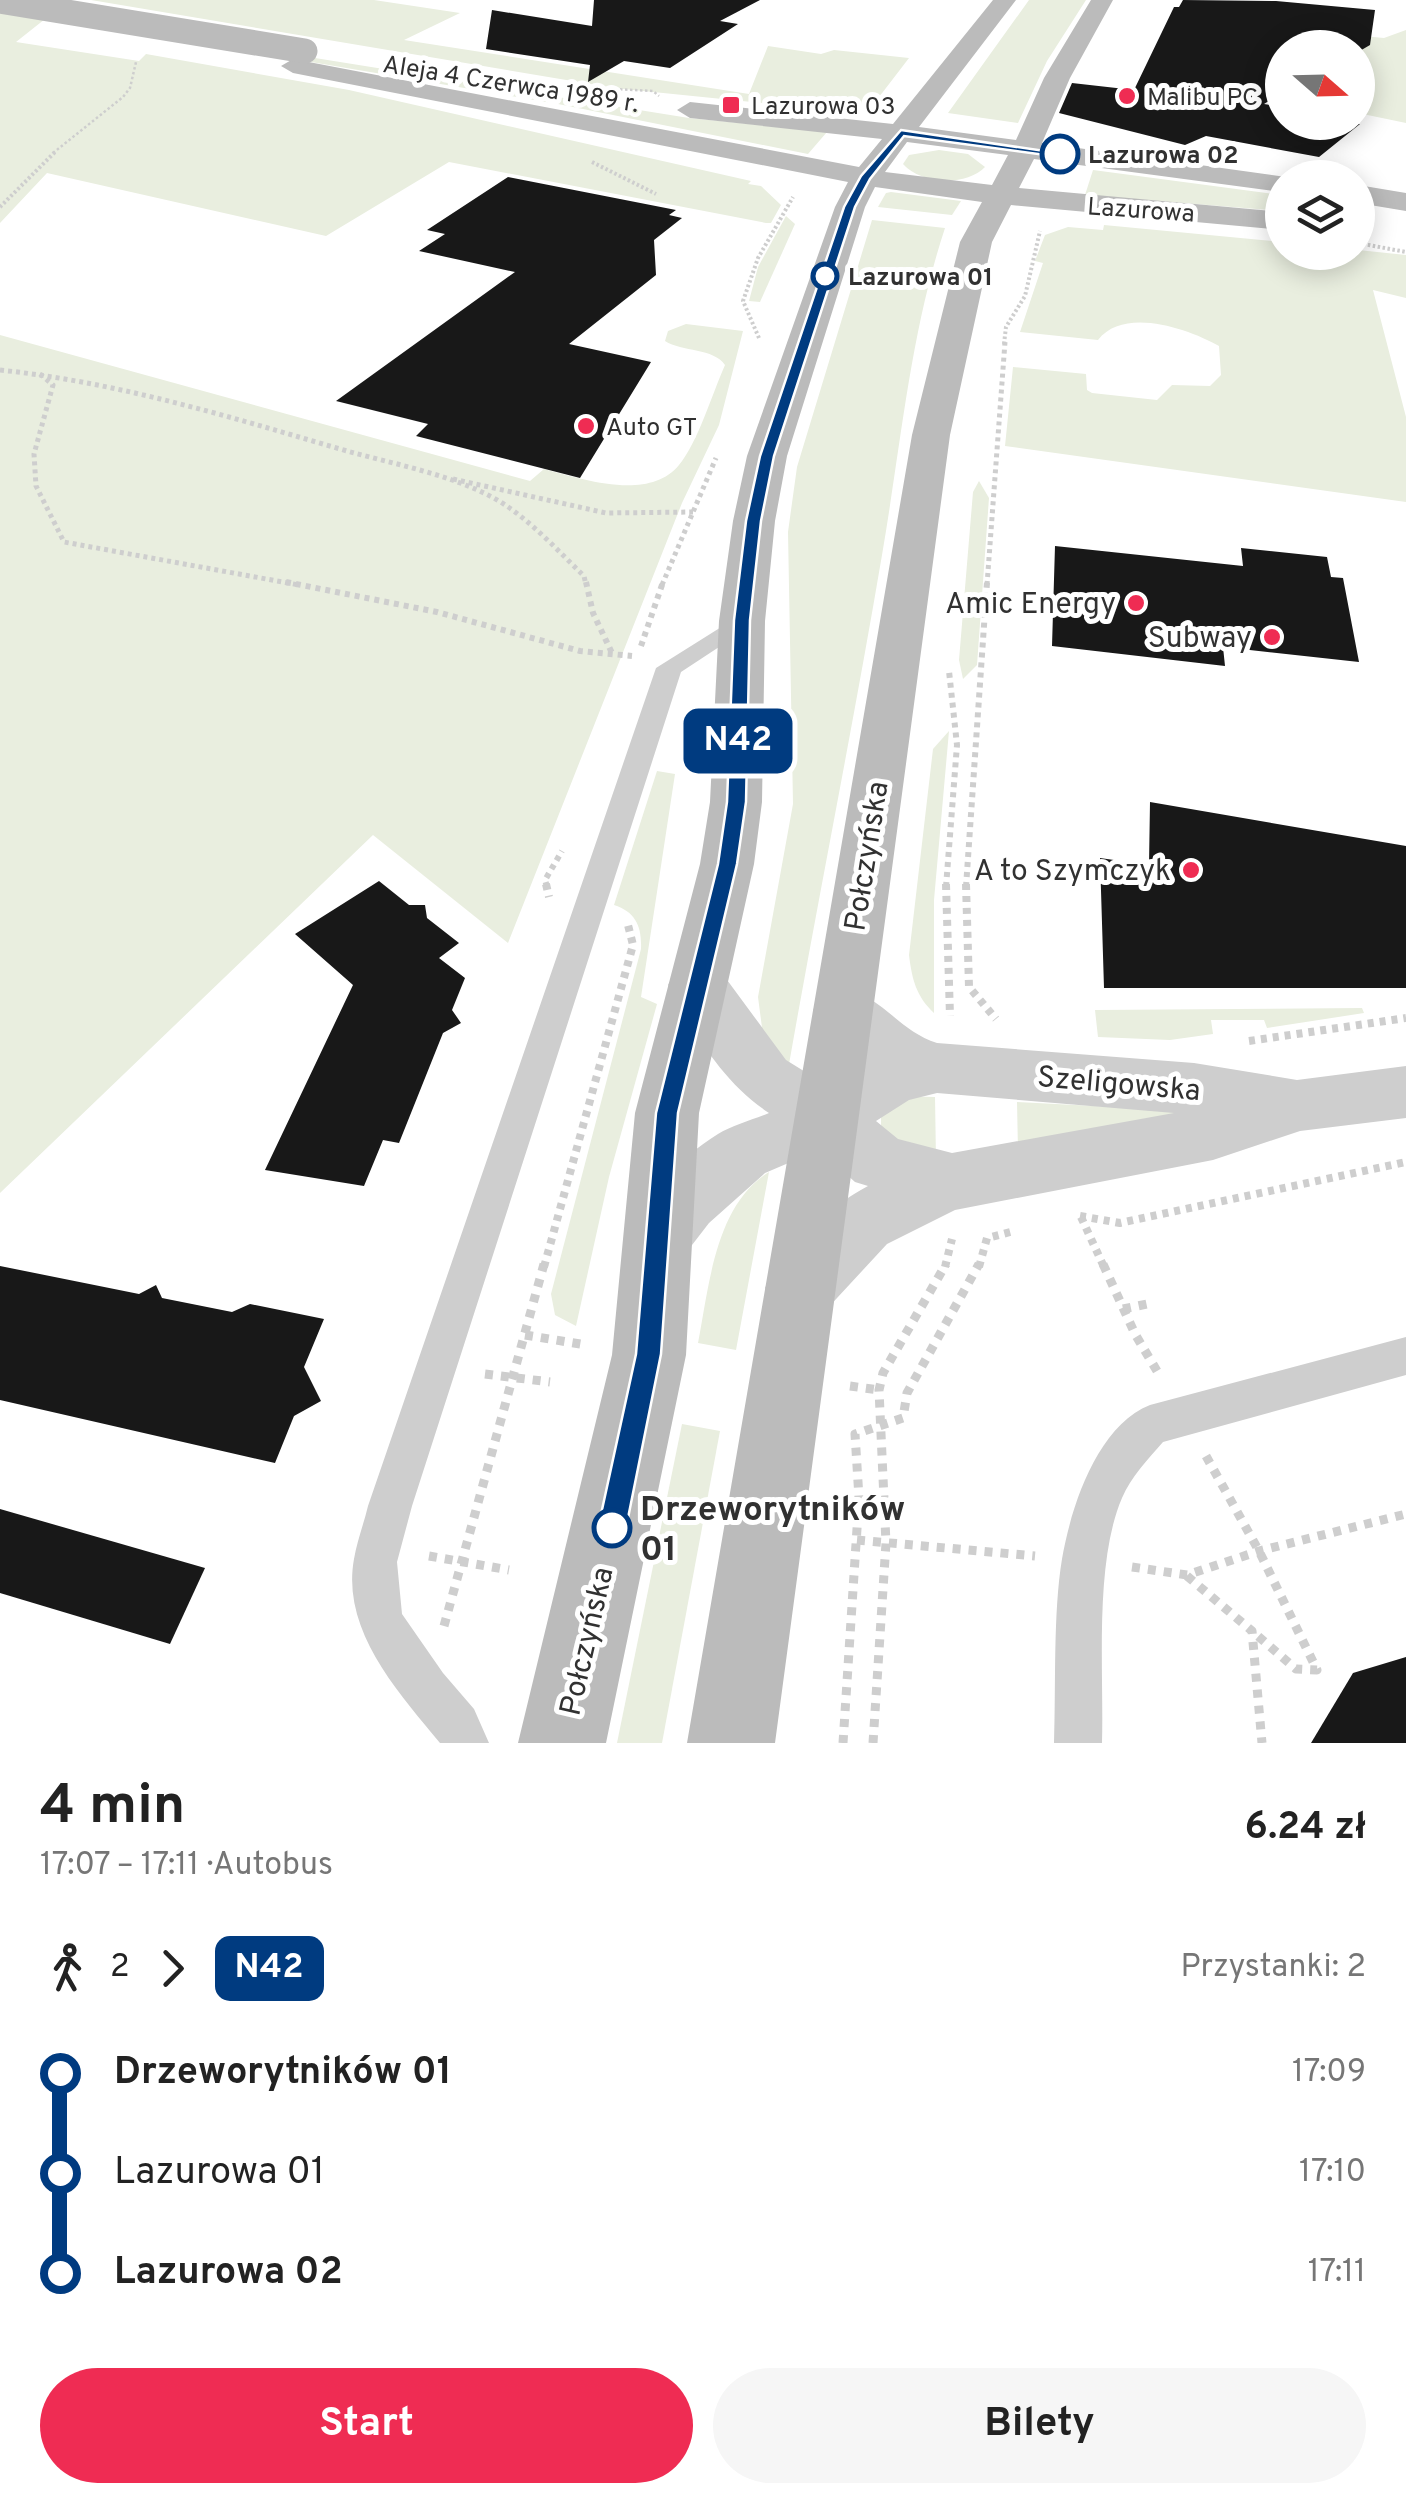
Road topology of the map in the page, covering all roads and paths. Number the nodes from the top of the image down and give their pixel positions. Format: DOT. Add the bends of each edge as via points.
graph roads {
  1 [pos="1006,0"];
  2 [pos="1102,0"];
  3 [pos="0,1"];
  4 [pos="0,16"];
  5 [pos="138,58"];
  6 [pos="299,58"];
  7 [pos="577,95"];
  8 [pos="661,106"];
  9 [pos="901,133"];
  10 [pos="1012,173"];
  11 [pos="865,178"];
  12 [pos="1265,182"];
  13 [pos="1375,197"];
  14 [pos="1406,202"];
  15 [pos="0,207"];
  16 [pos="784,212"];
  17 [pos="1265,218"];
  18 [pos="1048,225"];
  19 [pos="1375,245"];
  20 [pos="1406,250"];
  21 [pos="757,331"];
  22 [pos="0,370"];
  23 [pos="40,374"];
  24 [pos="718,451"];
  25 [pos="442,478"];
  26 [pos="692,512"];
  27 [pos="742,620"];
  28 [pos="612,654"];
  29 [pos="956,700"];
  30 [pos="620,916"];
  31 [pos="698,985"];
  32 [pos="843,1010"];
  33 [pos="994,1018"];
  34 [pos="944,1046"];
  35 [pos="1406,1092"];
  36 [pos="1300,1105"];
  37 [pos="826,1118"];
  38 [pos="1406,1162"];
  39 [pos="952,1207"];
  40 [pos="1062,1220"];
  41 [pos="1023,1229"];
  42 [pos="658,1237"];
  43 [pos="800,1288"];
  44 [pos="1148,1304"];
  45 [pos="1124,1310"];
  46 [pos="524,1336"];
  47 [pos="554,1340"];
  48 [pos="1406,1356"];
  49 [pos="485,1374"];
  50 [pos="513,1378"];
  51 [pos="550,1382"];
  52 [pos="842,1384"];
  53 [pos="879,1390"];
  54 [pos="881,1425"];
  55 [pos="1260,1550"];
  56 [pos="429,1556"];
  57 [pos="462,1562"];
  58 [pos="509,1570"];
  59 [pos="1186,1575"];
  60 [pos="444,1630"];
  61 [pos="1252,1631"];
  62 [pos="464,1743"];
  63 [pos="562,1743"];
  64 [pos="731,1743"];
  65 [pos="843,1743"];
  66 [pos="873,1743"];
  67 [pos="1078,1743"];
  68 [pos="1262,1743"];
  1 -- 9 [label="main road, Połczyńska"];
  2 -- 10 [label="main road, Połczyńska"];
  3 -- 6 [label="main road, Aleja 4 Czerwca 1989 r., bridge"];
  4 -- 6 [label="main road, Aleja 4 Czerwca 1989 r."];
  5 -- 15 [label="path" via="123,96 43,161"];
  6 -- 7 [label="main road, Aleja 4 Czerwca 1989 r."];
  6 -- 11 [label="main road, Aleja 4 Czerwca 1989 r."];
  8 -- 9 [label="main road, Aleja 4 Czerwca 1989 r."];
  9 -- 10 [label="main road, Aleja 4 Czerwca 1989 r."];
  9 -- 11 [label="main road, Połczyńska"];
  10 -- 11 [label="main road, Aleja 4 Czerwca 1989 r."];
  10 -- 12 [label="main road, Lazurowa"];
  10 -- 17 [label="main road, Lazurowa"];
  10 -- 32 [label="main road, Połczyńska" via="976,242 931,435"];
  11 -- 27 [label="main road, Połczyńska" via="767,456"];
  13 -- 14 [label="main road"];
  16 -- 21 [label="path" via="744,301"];
  18 -- 33 [label="path" via="1039,232 1025,296 1006,326 976,711 966,876 969,987"];
  19 -- 20 [label="path"];
  22 -- 23 [label="path"];
  23 -- 25 [label="path" via="140,391"];
  23 -- 28 [label="path" via="53,385 34,454 36,486 64,542 437,612"];
  24 -- 26 [label="path"];
  25 -- 26 [label="path" via="606,513"];
  25 -- 28 [label="path" via="492,497 584,576"];
  26 -- 28 [label="path" via="638,657"];
  27 -- 31 [label="main road, Połczyńska" via="736,802"];
  27 -- 62 [label="lane" via="670,668 375,1562 380,1621"];
  29 -- 34 [label="path"];
  30 -- 46 [label="path" via="633,945"];
  31 -- 37 [label="street, Szeligowska" via="764,1078"];
  31 -- 42 [label="main road, Połczyńska" via="667,1113"];
  32 -- 34 [label="street, Szeligowska" via="896,1055"];
  32 -- 37 [label="main road, Połczyńska"];
  34 -- 36 [label="street, Szeligowska"];
  34 -- 37 [label="street, Szeligowska"];
  35 -- 36 [label="street, Szeligowska"];
  36 -- 39 [label="street, Szeligowska"];
  37 -- 39 [label="street, Szeligowska" via="878,1162"];
  37 -- 42 [label="street, Szeligowska" via="742,1153 684,1202"];
  37 -- 43 [label="main road, Połczyńska"];
  38 -- 40 [label="path" via="1120,1223"];
  39 -- 43 [label="street, Szeligowska" via="906,1200 863,1224"];
  39 -- 53 [label="path" via="944,1274"];
  41 -- 54 [label="path" via="988,1238 976,1276 907,1393 903,1418"];
  42 -- 63 [label="main road, Połczyńska" via="643,1384"];
  43 -- 64 [label="main road, Połczyńska"];
  44 -- 45 [label="path"];
  46 -- 47 [label="path"];
  46 -- 50 [label="path"];
  48 -- 67 [label="lane" via="1150,1425 1121,1459 1102,1492 1084,1560"];
  49 -- 50 [label="path"];
  50 -- 51 [label="path"];
  50 -- 57 [label="path"];
  52 -- 53 [label="path"];
  53 -- 54 [label="path"];
  54 -- 65 [label="path" via="855,1434 859,1498"];
  54 -- 66 [label="path" via="886,1542"];
  55 -- 61 [label="path" via="1316,1670 1296,1669"];
  56 -- 57 [label="path"];
  57 -- 58 [label="path"];
  57 -- 60 [label="path"];
  59 -- 61 [label="path"];
  61 -- 68 [label="path"];
}
